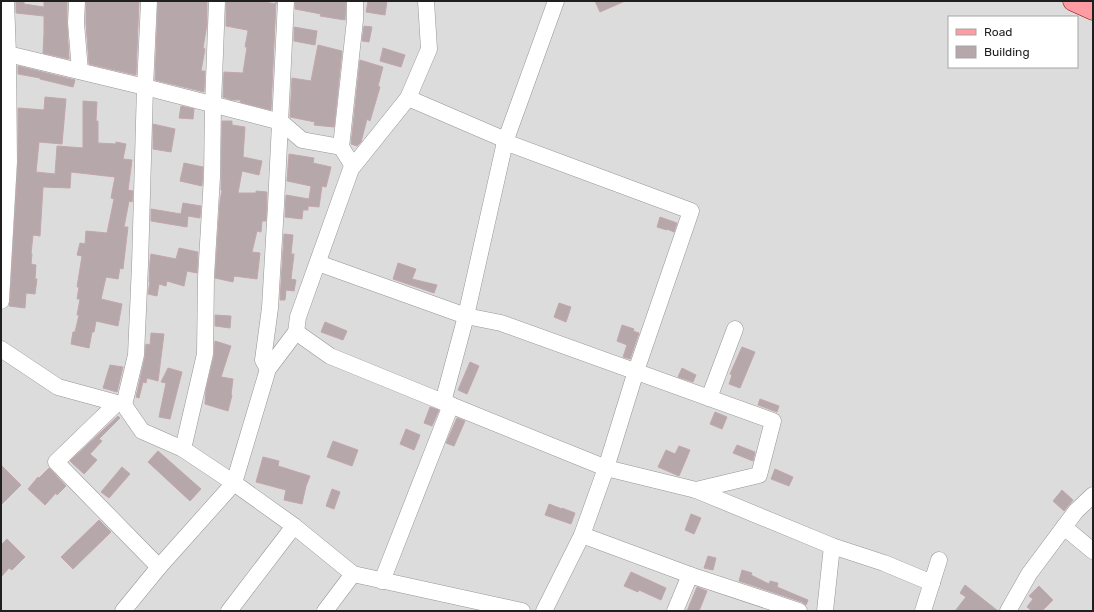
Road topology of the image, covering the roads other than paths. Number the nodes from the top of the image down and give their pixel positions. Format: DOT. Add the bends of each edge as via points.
graph roads {
  1 [pos="6,1"];
  2 [pos="78,1"];
  3 [pos="149,1"];
  4 [pos="217,1"];
  5 [pos="286,1"];
  6 [pos="355,1"];
  7 [pos="426,1"];
  8 [pos="556,1"];
  9 [pos="1073,1"];
  10 [pos="1093,10"];
  11 [pos="4,53"];
  12 [pos="80,71"];
  13 [pos="146,87"];
  14 [pos="408,98"];
  15 [pos="213,105"];
  16 [pos="280,122"];
  17 [pos="505,142"];
  18 [pos="341,147"];
  19 [pos="353,166"];
  20 [pos="318,263"];
  21 [pos="1,302"];
  22 [pos="466,316"];
  23 [pos="735,329"];
  24 [pos="296,332"];
  25 [pos="1,349"];
  26 [pos="268,369"];
  27 [pos="636,371"];
  28 [pos="709,398"];
  29 [pos="447,403"];
  30 [pos="121,404"];
  31 [pos="183,449"];
  32 [pos="606,468"];
  33 [pos="234,483"];
  34 [pos="696,490"];
  35 [pos="1093,495"];
  36 [pos="294,526"];
  37 [pos="1064,527"];
  38 [pos="582,535"];
  39 [pos="832,546"];
  40 [pos="1093,551"];
  41 [pos="939,560"];
  42 [pos="159,567"];
  43 [pos="353,574"];
  44 [pos="690,575"];
  45 [pos="382,580"];
  46 [pos="932,583"];
  47 [pos="123,611"];
  48 [pos="229,611"];
  49 [pos="325,611"];
  50 [pos="522,611"];
  51 [pos="544,611"];
  52 [pos="675,611"];
  53 [pos="799,611"];
  54 [pos="825,611"];
  55 [pos="923,611"];
  56 [pos="1008,611"];
  1 -- 11 [label="street"];
  2 -- 12 [label="street" via="76,23"];
  3 -- 13 [label="street"];
  4 -- 15 [label="street"];
  5 -- 16 [label="street"];
  6 -- 18 [label="street"];
  7 -- 14 [label="street" via="429,49"];
  8 -- 17 [label="street"];
  9 -- 10 [label="main road"];
  11 -- 12 [label="street"];
  11 -- 21 [label="street" via="9,162"];
  12 -- 13 [label="street"];
  13 -- 15 [label="street"];
  13 -- 30 [label="street" via="136,355"];
  14 -- 17 [label="street"];
  14 -- 19 [label="street"];
  15 -- 16 [label="street"];
  15 -- 31 [label="street" via="205,354"];
  16 -- 18 [label="street" via="302,140"];
  16 -- 26 [label="street" via="270,308 263,360"];
  17 -- 22 [label="street"];
  17 -- 27 [label="street" via="691,211"];
  18 -- 19 [label="street"];
  19 -- 20 [label="street"];
  20 -- 22 [label="street"];
  20 -- 24 [label="street" via="298,317"];
  22 -- 27 [label="street" via="501,323"];
  22 -- 29 [label="street"];
  23 -- 28 [label="street"];
  24 -- 26 [label="street"];
  24 -- 29 [label="street" via="330,356"];
  25 -- 30 [label="street" via="58,387"];
  26 -- 33 [label="street"];
  27 -- 28 [label="street"];
  27 -- 32 [label="street"];
  28 -- 34 [label="street" via="773,421 759,475"];
  29 -- 32 [label="street"];
  29 -- 45 [label="street"];
  30 -- 31 [label="street" via="142,431"];
  30 -- 42 [label="street" via="56,462"];
  31 -- 33 [label="street"];
  32 -- 34 [label="street"];
  32 -- 38 [label="street"];
  33 -- 36 [label="street"];
  33 -- 42 [label="street"];
  34 -- 39 [label="street"];
  35 -- 37 [label="street"];
  36 -- 43 [label="street"];
  36 -- 48 [label="street"];
  37 -- 40 [label="street"];
  37 -- 56 [label="street" via="1029,574"];
  38 -- 44 [label="street"];
  38 -- 51 [label="street"];
  39 -- 46 [label="street" via="884,563"];
  39 -- 54 [label="street"];
  41 -- 46 [label="street"];
  42 -- 47 [label="street"];
  43 -- 45 [label="street"];
  43 -- 49 [label="street"];
  44 -- 52 [label="street"];
  44 -- 53 [label="street"];
  45 -- 50 [label="street"];
  46 -- 55 [label="street"];
}
